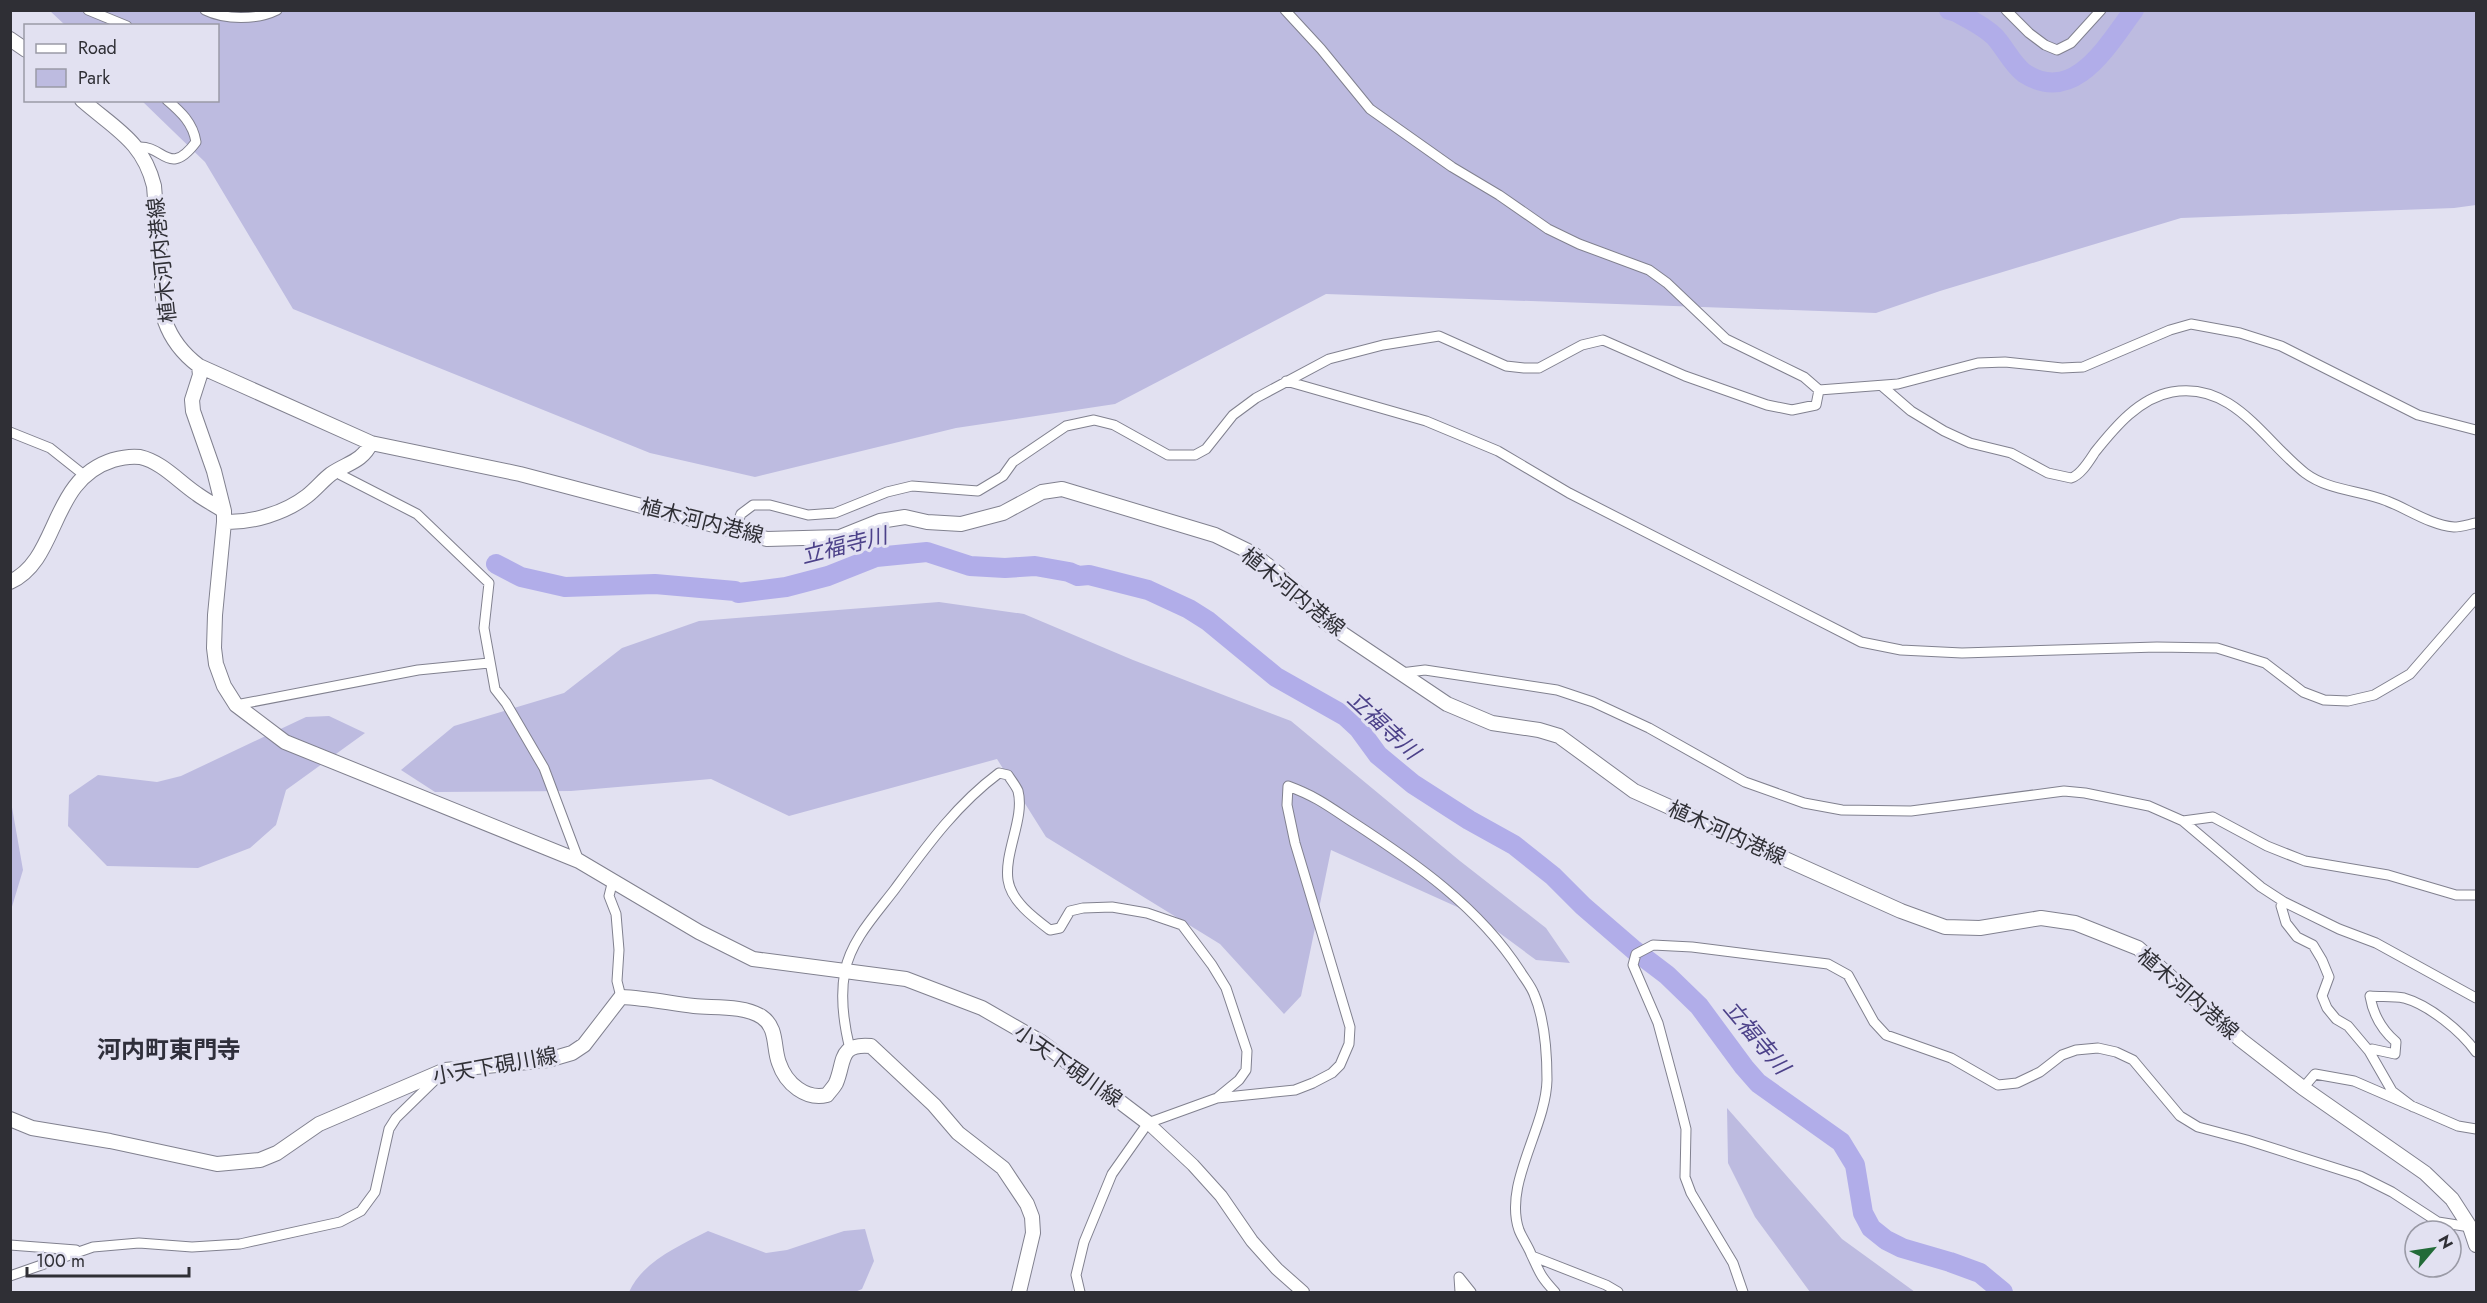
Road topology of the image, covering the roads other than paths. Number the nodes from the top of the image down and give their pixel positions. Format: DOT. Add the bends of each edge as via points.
graph roads {
  1 [pos="88,10"];
  2 [pos="205,10"];
  3 [pos="277,10"];
  4 [pos="1284,10"];
  5 [pos="2006,10"];
  6 [pos="2101,10"];
  7 [pos="122,24"];
  8 [pos="10,39"];
  9 [pos="24,50"];
  10 [pos="84,102"];
  11 [pos="169,102"];
  12 [pos="138,147"];
  13 [pos="199,366"];
  14 [pos="1286,381"];
  15 [pos="1882,386"];
  16 [pos="1819,390"];
  17 [pos="2476,430"];
  18 [pos="10,432"];
  19 [pos="370,443"];
  20 [pos="337,471"];
  21 [pos="84,475"];
  22 [pos="224,516"];
  23 [pos="2476,523"];
  24 [pos="734,532"];
  25 [pos="10,582"];
  26 [pos="2476,598"];
  27 [pos="489,663"];
  28 [pos="1401,673"];
  29 [pos="236,705"];
  30 [pos="2183,821"];
  31 [pos="579,861"];
  32 [pos="613,880"];
  33 [pos="2476,895"];
  34 [pos="2284,902"];
  35 [pos="845,970"];
  36 [pos="621,997"];
  37 [pos="2476,998"];
  38 [pos="850,1048"];
  39 [pos="2369,1051"];
  40 [pos="2476,1052"];
  41 [pos="445,1070"];
  42 [pos="2303,1088"];
  43 [pos="1216,1098"];
  44 [pos="2413,1107"];
  45 [pos="10,1119"];
  46 [pos="1148,1123"];
  47 [pos="2476,1130"];
  48 [pos="2470,1227"];
  49 [pos="10,1245"];
  50 [pos="2476,1245"];
  51 [pos="81,1250"];
  52 [pos="1532,1256"];
  53 [pos="10,1276"];
  54 [pos="1019,1293"];
  55 [pos="1080,1293"];
  56 [pos="1303,1293"];
  57 [pos="1460,1293"];
  58 [pos="1472,1293"];
  59 [pos="1555,1293"];
  60 [pos="1618,1293"];
  61 [pos="1743,1293"];
  1 -- 7 [label="street"];
  2 -- 3 [label="street" via="244,18"];
  4 -- 16 [label="street" via="1356,94 1380,116 1548,229 1649,270 1726,339 1804,377"];
  5 -- 6 [label="street" via="2029,33 2057,50 2071,43"];
  8 -- 9 [label="main road"];
  10 -- 12 [label="main road, 植木河内港線"];
  11 -- 12 [label="street" via="183,113 194,130 196,142 189,152 176,159"];
  12 -- 13 [label="main road, 植木河内港線" via="149,165 154,186 165,321 180,351"];
  13 -- 19 [label="main road, 植木河内港線"];
  13 -- 22 [label="main road, 小天下硯川線" via="193,411 214,471"];
  14 -- 16 [label="street" via="1329,359 1439,336 1506,366 1524,368 1539,368 1582,345 1603,340 1695,380 1759,403 1792,410 1816,405"];
  14 -- 24 [label="street" via="1233,415 1206,449 1195,455 1168,454 1114,425 1094,420 1066,426 978,491 912,486 836,513 808,515 753,505 741,514"];
  14 -- 26 [label="street" via="1426,421 1487,447 1861,642 1901,650 1962,653 2157,646 2217,648 2265,663 2303,692 2324,700 2348,701 2374,695 2410,674"];
  15 -- 16 [label="street"];
  15 -- 17 [label="street" via="1978,363 2083,367 2192,324 2281,346 2429,420"];
  15 -- 23 [label="street" via="1911,411 1944,431 1970,443 2011,453 2048,473 2071,478 2135,408 2160,395 2192,390 2237,408 2306,474 2323,484 2387,501 2430,521 2455,527"];
  18 -- 21 [label="street" via="50,448"];
  19 -- 20 [label="main road" via="358,461"];
  19 -- 24 [label="main road, 植木河内港線" via="520,474"];
  20 -- 22 [label="main road" via="288,508 261,517"];
  20 -- 27 [label="street" via="417,514 486,579 489,589 484,628"];
  21 -- 22 [label="main road" via="119,458 139,457 160,465"];
  21 -- 25 [label="main road" via="71,490 28,570"];
  22 -- 29 [label="main road, 小天下硯川線" via="213,648 224,686"];
  24 -- 28 [label="main road, 植木河内港線" via="767,540 800,539 840,537 880,521 905,517 961,524 1003,513 1042,492 1062,489 1215,535 1251,553 1281,576 1325,622"];
  27 -- 29 [label="street" via="418,670"];
  27 -- 31 [label="street" via="495,689 544,768"];
  28 -- 30 [label="street" via="1425,670 1557,690 1649,728 1745,782 1804,803 1842,810 1911,811 2064,791 2149,806"];
  28 -- 42 [label="main road, 植木河内港線" via="1447,704 1492,723 1559,736 1634,791 1923,919 1945,927 1969,927 2041,918 2075,923 2138,948 2241,1040"];
  29 -- 31 [label="main road, 小天下硯川線" via="285,742"];
  30 -- 33 [label="street" via="2212,818 2305,861 2388,875 2456,895"];
  30 -- 34 [label="street"];
  31 -- 32 [label="main road, 小天下硯川線"];
  32 -- 35 [label="main road, 小天下硯川線" via="699,932 753,959"];
  32 -- 36 [label="street" via="609,896 616,914 617,981"];
  34 -- 37 [label="street" via="2376,943"];
  34 -- 39 [label="street" via="2281,906 2286,923 2297,937 2313,945 2329,977 2322,996 2327,1008"];
  35 -- 38 [label="street" via="844,1024"];
  35 -- 43 [label="street" via="856,942 925,846 980,787 999,773 1008,775 1018,790 1019,806 1008,882 1030,915 1050,930 1059,927 1070,911 1083,908 1112,907 1147,913 1182,925 1212,965 1226,988 1247,1051 1246,1070"];
  35 -- 46 [label="main road, 小天下硯川線" via="906,979 982,1008 1041,1042"];
  36 -- 38 [label="main road" via="749,1011 763,1017 771,1027 778,1063 787,1079 801,1092 816,1098 827,1095 836,1082 843,1056"];
  36 -- 41 [label="main road, 小天下硯川線" via="584,1045 572,1053 548,1060"];
  38 -- 54 [label="main road" via="871,1046 958,1133 1003,1168 1032,1218 1033,1233"];
  39 -- 40 [label="street" via="2395,1054 2396,1042 2386,1033 2370,996 2404,999 2424,1009 2452,1024"];
  39 -- 44 [label="street" via="2392,1091"];
  41 -- 45 [label="main road, 小天下硯川線" via="319,1124 277,1153 240,1164 217,1164 32,1128"];
  41 -- 51 [label="street" via="396,1118 389,1129 375,1192 361,1211 340,1222 240,1244 192,1247 139,1243"];
  42 -- 44 [label="street" via="2315,1074 2354,1081"];
  42 -- 48 [label="main road, 植木河内港線" via="2425,1173 2452,1199"];
  43 -- 46 [label="street"];
  43 -- 52 [label="street" via="1295,1090 1313,1083 1340,1065 1349,1044 1350,1027 1295,843 1287,806 1288,786 1315,796 1419,867 1498,940 1534,994 1546,1047 1547,1082 1542,1111 1517,1186 1518,1229"];
  44 -- 47 [label="street"];
  46 -- 55 [label="street" via="1112,1174 1084,1242 1077,1275"];
  46 -- 56 [label="street" via="1193,1165 1221,1196 1252,1241"];
  48 -- 50 [label="main road, 植木河内港線"];
  48 -- 61 [label="street" via="2438,1222 2360,1176 2198,1127 2180,1116 2133,1060 2116,1052 2098,1048 2076,1050 2017,1083 1998,1085 1951,1058 1886,1035 1874,1022 1848,975 1828,964 1653,945 1636,954 1633,965 1658,1023 1686,1129 1685,1177 1733,1263"];
  49 -- 51 [label="street"];
  51 -- 53 [label="street"];
  52 -- 59 [label="street" via="1539,1275"];
  52 -- 60 [label="street"];
  57 -- 58 [label="street" via="1459,1277"];
}
